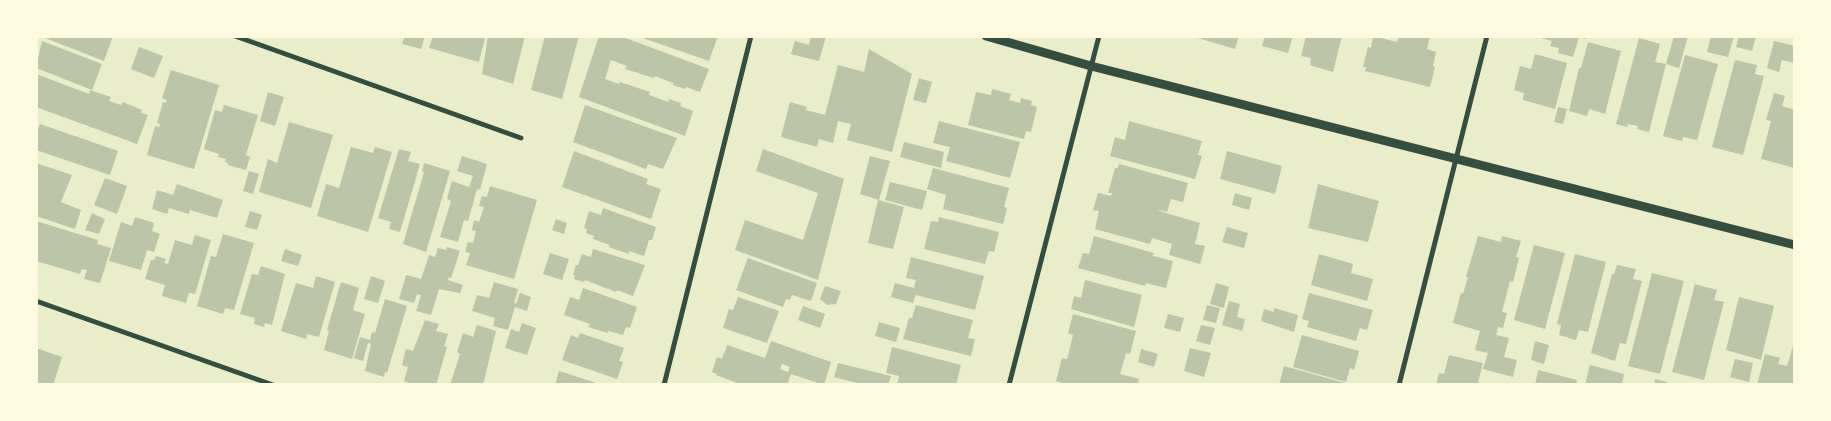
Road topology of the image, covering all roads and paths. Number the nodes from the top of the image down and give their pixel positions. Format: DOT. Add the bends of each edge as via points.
graph roads {
  1 [pos="235,36"];
  2 [pos="751,36"];
  3 [pos="986,36"];
  4 [pos="1099,36"];
  5 [pos="1487,36"];
  6 [pos="1091,66"];
  7 [pos="521,138"];
  8 [pos="1456,158"];
  9 [pos="1795,245"];
  10 [pos="36,300"];
  11 [pos="273,385"];
  12 [pos="664,385"];
  13 [pos="1008,385"];
  14 [pos="1400,385"];
  1 -- 7 [label="street"];
  2 -- 12 [label="street"];
  3 -- 6 [label="street"];
  4 -- 6 [label="street"];
  5 -- 8 [label="street"];
  6 -- 8 [label="street"];
  6 -- 13 [label="street"];
  8 -- 9 [label="street"];
  8 -- 14 [label="street"];
  10 -- 11 [label="street"];
}
